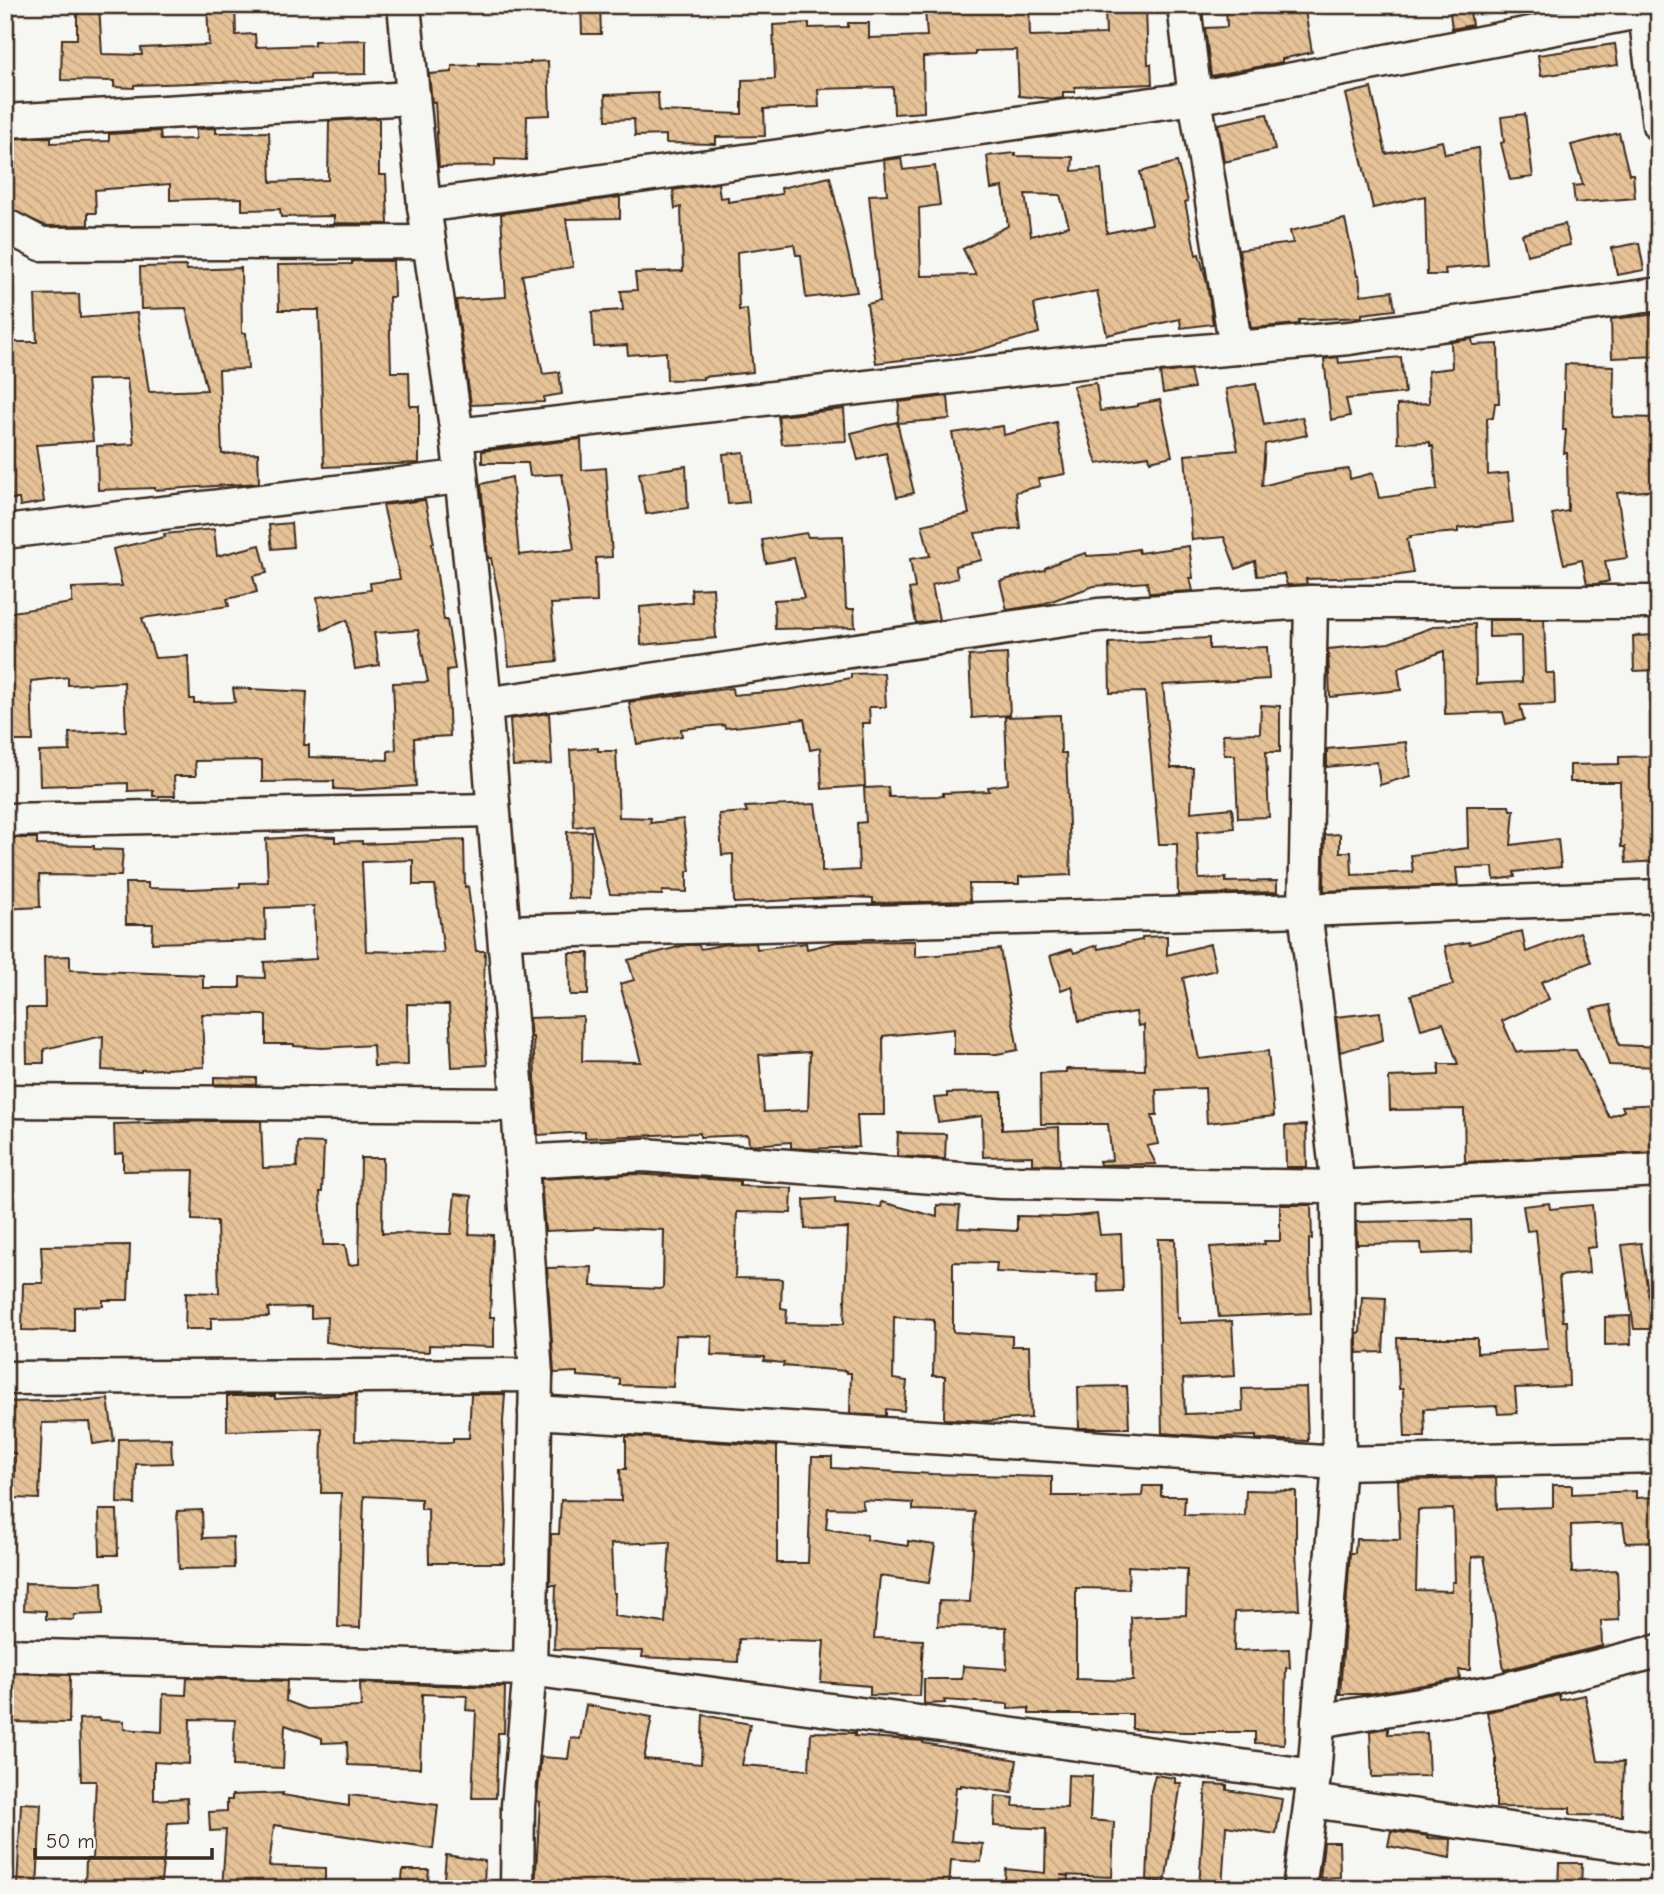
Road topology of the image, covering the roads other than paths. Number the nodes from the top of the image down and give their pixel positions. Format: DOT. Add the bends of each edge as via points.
graph roads {
  1 [pos="404,5"];
  2 [pos="1184,5"];
  3 [pos="1649,8"];
  4 [pos="412,97"];
  5 [pos="1195,97"];
  6 [pos="5,121"];
  7 [pos="1659,125"];
  8 [pos="425,206"];
  9 [pos="5,225"];
  10 [pos="429,242"];
  11 [pos="1659,294"];
  12 [pos="1236,348"];
  13 [pos="457,435"];
  14 [pos="459,477"];
  15 [pos="5,532"];
  16 [pos="1311,601"];
  17 [pos="1659,602"];
  18 [pos="485,704"];
  19 [pos="493,810"];
  20 [pos="5,820"];
  21 [pos="1659,896"];
  22 [pos="1305,910"];
  23 [pos="504,932"];
  24 [pos="5,1101"];
  25 [pos="518,1105"];
  26 [pos="522,1162"];
  27 [pos="1659,1170"];
  28 [pos="1338,1187"];
  29 [pos="536,1375"];
  30 [pos="5,1378"];
  31 [pos="535,1412"];
  32 [pos="1659,1456"];
  33 [pos="1339,1463"];
  34 [pos="1659,1651"];
  35 [pos="5,1655"];
  36 [pos="530,1670"];
  37 [pos="1318,1721"];
  38 [pos="1313,1788"];
  39 [pos="1659,1850"];
  40 [pos="517,1889"];
  41 [pos="1299,1889"];
  1 -- 4 [label="street"];
  2 -- 5 [label="street"];
  3 -- 5 [label="street"];
  3 -- 7 [label="street"];
  4 -- 6 [label="street"];
  4 -- 8 [label="street"];
  5 -- 8 [label="street"];
  5 -- 12 [label="street"];
  8 -- 10 [label="street"];
  9 -- 10 [label="street" via="41,244"];
  10 -- 13 [label="street"];
  11 -- 12 [label="street" via="1349,338"];
  12 -- 13 [label="street"];
  13 -- 14 [label="street"];
  14 -- 15 [label="street"];
  14 -- 18 [label="street"];
  16 -- 17 [label="street"];
  16 -- 18 [label="street" via="1098,615"];
  16 -- 22 [label="street"];
  18 -- 19 [label="street"];
  19 -- 20 [label="street"];
  19 -- 23 [label="street"];
  21 -- 22 [label="street"];
  22 -- 23 [label="street"];
  22 -- 28 [label="street"];
  23 -- 25 [label="street"];
  24 -- 25 [label="street"];
  25 -- 26 [label="street"];
  26 -- 28 [label="street" via="644,1154 1000,1182"];
  26 -- 29 [label="street"];
  27 -- 28 [label="street"];
  28 -- 33 [label="street"];
  29 -- 30 [label="street"];
  29 -- 31 [label="street"];
  31 -- 33 [label="street"];
  31 -- 36 [label="street"];
  32 -- 33 [label="street"];
  33 -- 37 [label="street"];
  34 -- 37 [label="street" via="1498,1691"];
  35 -- 36 [label="street"];
  36 -- 38 [label="street"];
  36 -- 40 [label="street" via="519,1794"];
  37 -- 38 [label="street"];
  38 -- 39 [label="street"];
  38 -- 41 [label="street"];
}
